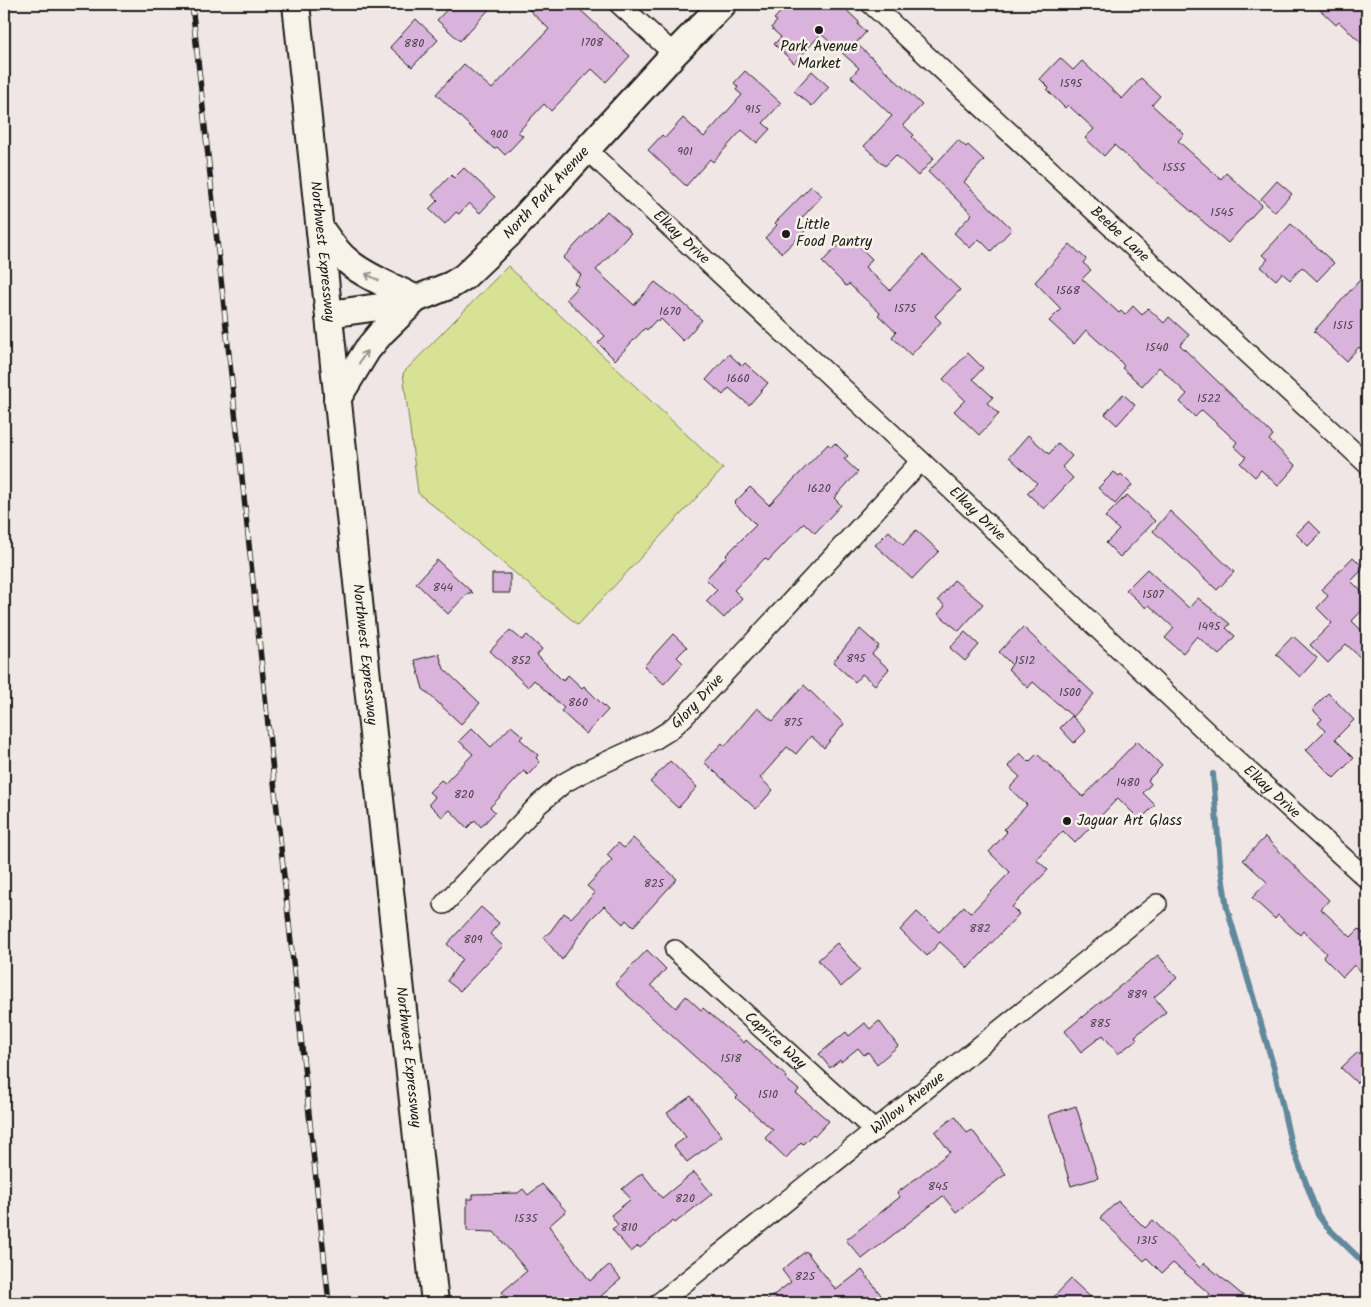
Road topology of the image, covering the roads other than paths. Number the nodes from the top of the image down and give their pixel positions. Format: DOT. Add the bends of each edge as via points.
graph roads {
  1 [pos="296,4"];
  2 [pos="620,4"];
  3 [pos="723,4"];
  4 [pos="871,4"];
  5 [pos="674,54"];
  6 [pos="586,149"];
  7 [pos="320,228"];
  8 [pos="416,299"];
  9 [pos="329,314"];
  10 [pos="338,399"];
  11 [pos="921,461"];
  12 [pos="1367,464"];
  13 [pos="1367,879"];
  14 [pos="444,904"];
  15 [pos="1157,904"];
  16 [pos="675,950"];
  17 [pos="875,1131"];
  18 [pos="435,1303"];
  19 [pos="659,1303"];
  1 -- 7 [label="main road, Northwest Expressway"];
  2 -- 5 [label="street"];
  3 -- 5 [label="main road, North Park Avenue"];
  4 -- 12 [label="street, Beebe Lane"];
  5 -- 6 [label="main road, North Park Avenue"];
  6 -- 8 [label="main road, North Park Avenue" via="510,234 464,277"];
  6 -- 11 [label="street, Elkay Drive"];
  8 -- 7 [label="main road, one-way" via="370,277 350,263"];
  7 -- 9 [label="main road, Northwest Expressway"];
  8 -- 9 [label="main road, North Park Avenue"];
  10 -- 8 [label="main road, one-way" via="367,350"];
  9 -- 10 [label="main road, Northwest Expressway"];
  10 -- 18 [label="main road, Northwest Expressway"];
  11 -- 13 [label="street, Elkay Drive" via="1232,756"];
  11 -- 14 [label="street, Glory Drive" via="684,717 654,740 564,783 539,804"];
  15 -- 17 [label="street, Willow Avenue"];
  16 -- 17 [label="street, Caprice Way"];
  17 -- 19 [label="street, Willow Avenue"];
}
